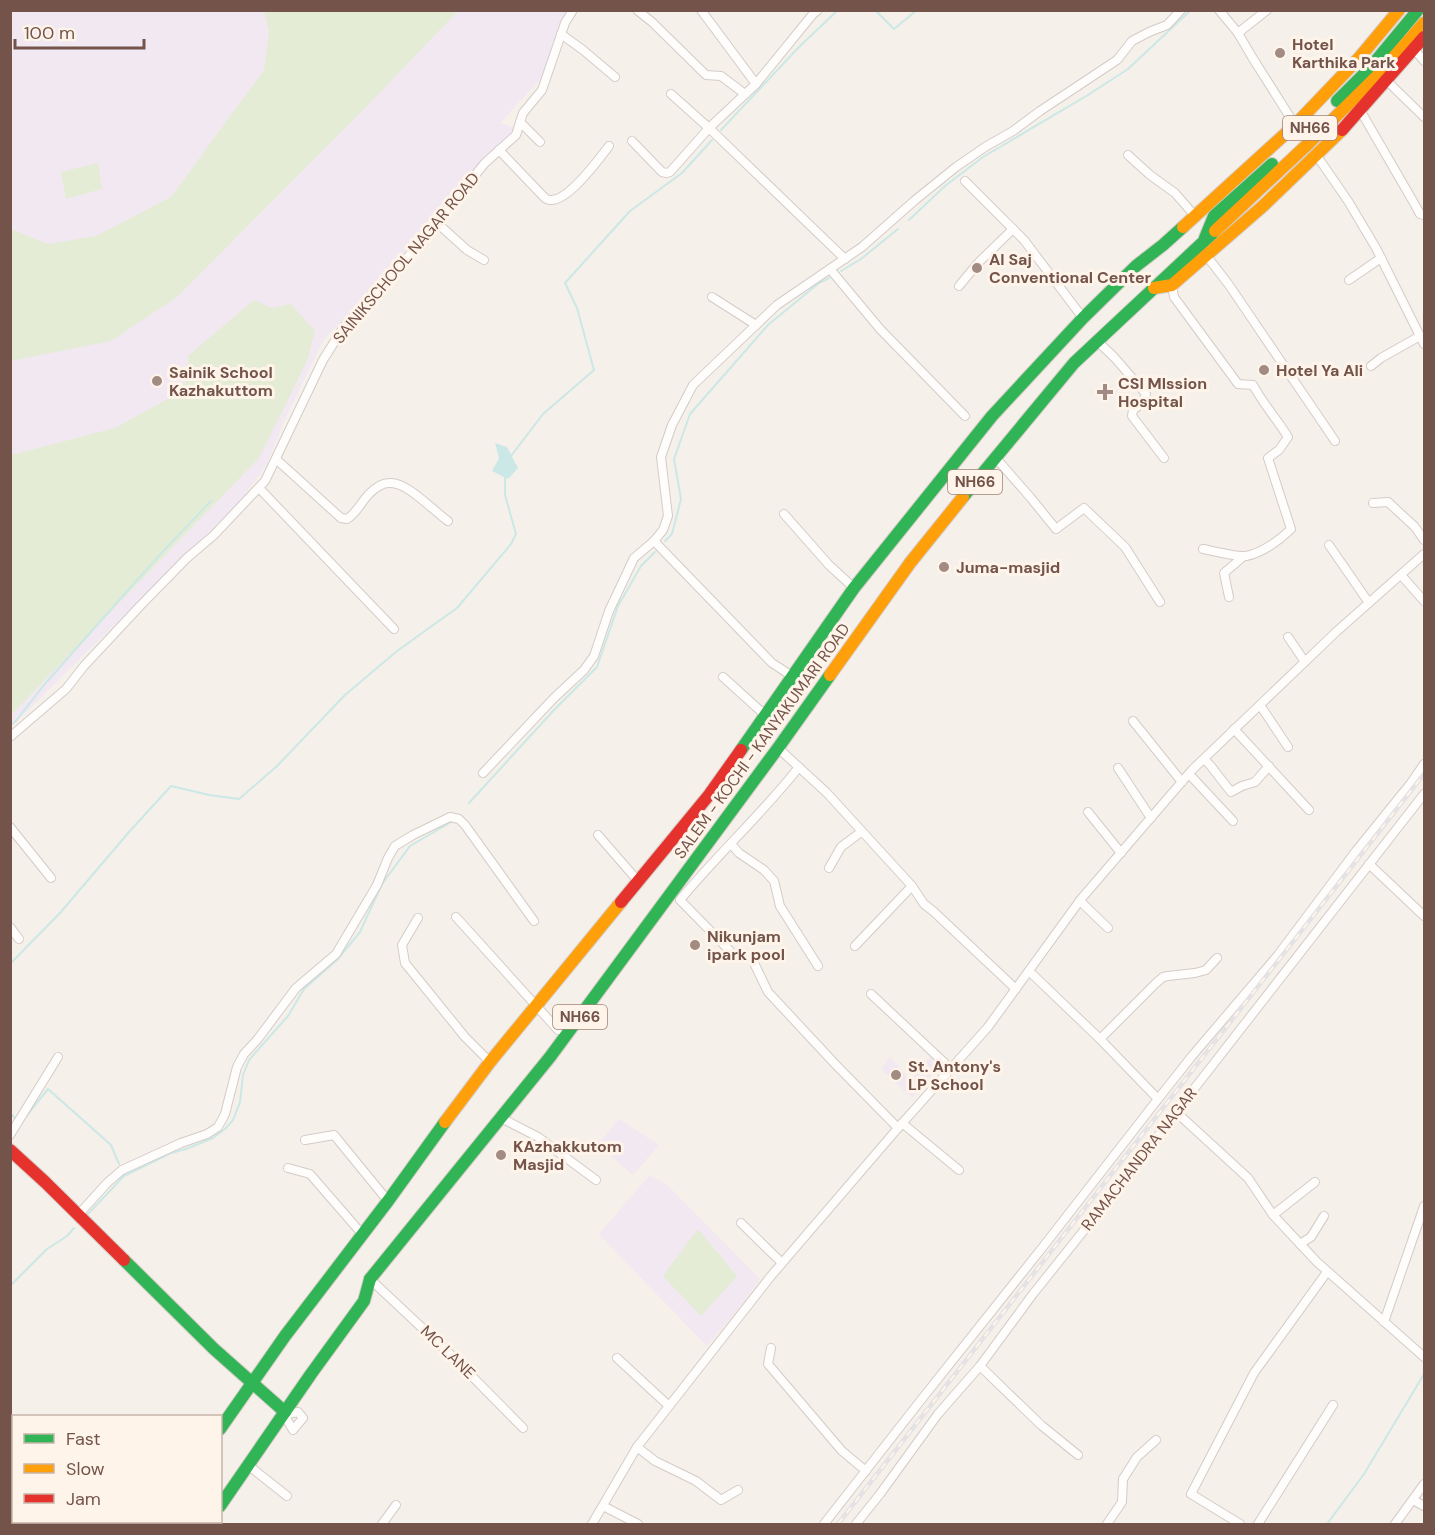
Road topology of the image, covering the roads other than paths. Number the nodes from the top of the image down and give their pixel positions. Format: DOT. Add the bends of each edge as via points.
graph roads {
  1 [pos="573,10"];
  2 [pos="637,10"];
  3 [pos="701,10"];
  4 [pos="818,10"];
  5 [pos="1180,10"];
  6 [pos="1219,10"];
  7 [pos="1267,10"];
  8 [pos="1399,10"];
  9 [pos="1418,10"];
  10 [pos="1425,23"];
  11 [pos="1239,33"];
  12 [pos="561,34"];
  13 [pos="1425,37"];
  14 [pos="1414,50"];
  15 [pos="1425,61"];
  16 [pos="615,77"];
  17 [pos="1387,81"];
  18 [pos="756,84"];
  19 [pos="671,94"];
  20 [pos="746,94"];
  21 [pos="1360,110"];
  22 [pos="1425,117"];
  23 [pos="520,122"];
  24 [pos="1295,125"];
  25 [pos="709,128"];
  26 [pos="632,141"];
  27 [pos="540,142"];
  28 [pos="609,146"];
  29 [pos="499,150"];
  30 [pos="1128,155"];
  31 [pos="1317,156"];
  32 [pos="965,181"];
  33 [pos="1425,215"];
  34 [pos="1195,216"];
  35 [pos="436,222"];
  36 [pos="1013,229"];
  37 [pos="1204,249"];
  38 [pos="1381,258"];
  39 [pos="845,259"];
  40 [pos="484,260"];
  41 [pos="831,269"];
  42 [pos="1349,280"];
  43 [pos="1172,285"];
  44 [pos="959,286"];
  45 [pos="1154,288"];
  46 [pos="712,297"];
  47 [pos="1083,318"];
  48 [pos="756,325"];
  49 [pos="1422,340"];
  50 [pos="1097,341"];
  51 [pos="1371,366"];
  52 [pos="965,417"];
  53 [pos="1335,441"];
  54 [pos="995,457"];
  55 [pos="1164,458"];
  56 [pos="277,460"];
  57 [pos="259,488"];
  58 [pos="1373,503"];
  59 [pos="784,514"];
  60 [pos="448,521"];
  61 [pos="1425,540"];
  62 [pos="654,541"];
  63 [pos="1329,545"];
  64 [pos="1203,549"];
  65 [pos="1425,554"];
  66 [pos="1244,556"];
  67 [pos="1401,575"];
  68 [pos="854,588"];
  69 [pos="1229,597"];
  70 [pos="1425,601"];
  71 [pos="1160,602"];
  72 [pos="1369,603"];
  73 [pos="394,629"];
  74 [pos="1288,637"];
  75 [pos="1305,662"];
  76 [pos="792,676"];
  77 [pos="723,677"];
  78 [pos="1260,705"];
  79 [pos="765,715"];
  80 [pos="1133,721"];
  81 [pos="1234,729"];
  82 [pos="10,737"];
  83 [pos="1288,747"];
  84 [pos="778,748"];
  85 [pos="1204,759"];
  86 [pos="1425,764"];
  87 [pos="1269,766"];
  88 [pos="799,767"];
  89 [pos="1118,768"];
  90 [pos="483,773"];
  91 [pos="1185,778"];
  92 [pos="1425,794"];
  93 [pos="1310,810"];
  94 [pos="1089,812"];
  95 [pos="1151,818"];
  96 [pos="1233,821"];
  97 [pos="10,827"];
  98 [pos="861,832"];
  99 [pos="598,835"];
  100 [pos="731,844"];
  101 [pos="1121,853"];
  102 [pos="1369,864"];
  103 [pos="829,868"];
  104 [pos="51,878"];
  105 [pos="638,881"];
  106 [pos="912,886"];
  107 [pos="1080,901"];
  108 [pos="1425,916"];
  109 [pos="456,917"];
  110 [pos="418,918"];
  111 [pos="534,921"];
  112 [pos="10,927"];
  113 [pos="1108,928"];
  114 [pos="19,939"];
  115 [pos="855,946"];
  116 [pos="733,954"];
  117 [pos="1217,958"];
  118 [pos="754,963"];
  119 [pos="818,966"];
  120 [pos="1029,971"];
  121 [pos="1016,989"];
  122 [pos="871,994"];
  123 [pos="536,1005"];
  124 [pos="558,1030"];
  125 [pos="1100,1039"];
  126 [pos="58,1057"];
  127 [pos="490,1062"];
  128 [pos="951,1069"];
  129 [pos="1158,1099"];
  130 [pos="1176,1112"];
  131 [pos="501,1118"];
  132 [pos="900,1126"];
  133 [pos="10,1134"];
  134 [pos="305,1140"];
  135 [pos="10,1150"];
  136 [pos="288,1168"];
  137 [pos="959,1170"];
  138 [pos="596,1180"];
  139 [pos="1315,1182"];
  140 [pos="388,1201"];
  141 [pos="1425,1206"];
  142 [pos="79,1214"];
  143 [pos="1273,1215"];
  144 [pos="1324,1216"];
  145 [pos="741,1223"];
  146 [pos="362,1234"];
  147 [pos="1300,1244"];
  148 [pos="782,1263"];
  149 [pos="1327,1272"];
  150 [pos="370,1279"];
  151 [pos="1384,1322"];
  152 [pos="771,1348"];
  153 [pos="1425,1357"];
  154 [pos="617,1358"];
  155 [pos="980,1366"];
  156 [pos="252,1385"];
  157 [pos="1333,1405"];
  158 [pos="669,1406"];
  159 [pos="286,1413"];
  160 [pos="222,1426"];
  161 [pos="523,1428"];
  162 [pos="1156,1440"];
  163 [pos="637,1447"];
  164 [pos="1078,1455"];
  165 [pos="248,1465"];
  166 [pos="866,1471"];
  167 [pos="1425,1484"];
  168 [pos="738,1490"];
  169 [pos="287,1496"];
  170 [pos="1413,1500"];
  171 [pos="222,1503"];
  172 [pos="396,1504"];
  173 [pos="603,1506"];
  174 [pos="1425,1506"];
  175 [pos="382,1524"];
  176 [pos="592,1524"];
  177 [pos="638,1524"];
  178 [pos="824,1524"];
  179 [pos="856,1524"];
  180 [pos="1107,1524"];
  181 [pos="1240,1524"];
  182 [pos="1258,1524"];
  183 [pos="1395,1524"];
  1 -- 12 [label="street, SAINIKSCHOOL NAGAR ROAD"];
  2 -- 20 [label="street" via="706,75 720,76"];
  3 -- 18 [label="street"];
  4 -- 18 [label="street"];
  5 -- 39 [label="street" via="1167,24 1132,41 1117,60 956,167"];
  6 -- 11 [label="street"];
  7 -- 11 [label="street"];
  8 -- 24 [label="main road"];
  9 -- 37 [label="main road, SALEM - KOCHI - KANYAKUMARI ROAD / NH66" via="1369,69 1302,137 1214,216"];
  10 -- 37 [label="main road, SALEM - KOCHI - KANYAKUMARI ROAD / NH66" via="1377,76 1225,223"];
  11 -- 24 [label="street"];
  12 -- 16 [label="street"];
  12 -- 23 [label="street, SAINIKSCHOOL NAGAR ROAD" via="542,90"];
  13 -- 14 [label="main road"];
  14 -- 15 [label="street"];
  14 -- 17 [label="main road"];
  17 -- 21 [label="main road"];
  17 -- 22 [label="street"];
  18 -- 20 [label="street"];
  19 -- 25 [label="street"];
  20 -- 25 [label="street"];
  21 -- 31 [label="main road"];
  21 -- 33 [label="street" via="1420,213"];
  23 -- 27 [label="street"];
  23 -- 29 [label="street, SAINIKSCHOOL NAGAR ROAD" via="516,135"];
  24 -- 34 [label="main road"];
  25 -- 26 [label="street" via="666,173"];
  25 -- 39 [label="street"];
  28 -- 29 [label="street" via="581,182 552,201"];
  29 -- 35 [label="street, SAINIKSCHOOL NAGAR ROAD"];
  30 -- 34 [label="street" via="1175,193"];
  31 -- 37 [label="main road"];
  31 -- 38 [label="street"];
  32 -- 36 [label="street"];
  34 -- 47 [label="main road"];
  35 -- 40 [label="street"];
  35 -- 56 [label="street, SAINIKSCHOOL NAGAR ROAD" via="345,326 323,360"];
  36 -- 44 [label="street"];
  36 -- 47 [label="street"];
  37 -- 43 [label="main road"];
  37 -- 45 [label="main road, SALEM - KOCHI - KANYAKUMARI ROAD / NH66"];
  37 -- 53 [label="street"];
  38 -- 42 [label="street"];
  38 -- 49 [label="street"];
  39 -- 41 [label="street"];
  41 -- 48 [label="street" via="777,305"];
  41 -- 52 [label="street" via="880,329"];
  43 -- 45 [label="main road"];
  43 -- 66 [label="street" via="1174,297 1238,384 1253,385 1288,437 1268,458 1291,529 1263,549"];
  45 -- 50 [label="main road, SALEM - KOCHI - KANYAKUMARI ROAD / NH66"];
  46 -- 48 [label="street"];
  47 -- 68 [label="main road" via="992,416"];
  48 -- 62 [label="street" via="693,385 672,425 661,457 668,516"];
  49 -- 51 [label="street"];
  50 -- 54 [label="main road, SALEM - KOCHI - KANYAKUMARI ROAD / NH66"];
  50 -- 55 [label="street" via="1146,394 1132,416"];
  54 -- 71 [label="street" via="1056,529 1084,508 1125,547"];
  54 -- 84 [label="main road, SALEM - KOCHI - KANYAKUMARI ROAD / NH66" via="910,563"];
  56 -- 57 [label="street, SAINIKSCHOOL NAGAR ROAD"];
  56 -- 60 [label="street" via="341,518 351,517 369,495 391,482 412,492"];
  57 -- 73 [label="street"];
  57 -- 82 [label="street, SAINIKSCHOOL NAGAR ROAD" via="140,606 66,689"];
  58 -- 61 [label="street" via="1388,502"];
  59 -- 68 [label="street"];
  62 -- 76 [label="street" via="772,663"];
  62 -- 90 [label="street" via="634,558 609,610 594,656 584,670"];
  63 -- 72 [label="street"];
  64 -- 66 [label="street"];
  65 -- 67 [label="street"];
  66 -- 69 [label="street" via="1224,573"];
  67 -- 70 [label="street"];
  67 -- 72 [label="street"];
  68 -- 76 [label="main road"];
  72 -- 75 [label="street"];
  74 -- 75 [label="street"];
  75 -- 78 [label="street"];
  76 -- 79 [label="main road"];
  77 -- 79 [label="street"];
  78 -- 81 [label="street"];
  78 -- 83 [label="street"];
  79 -- 105 [label="main road" via="709,795"];
  80 -- 91 [label="street"];
  81 -- 85 [label="street"];
  81 -- 87 [label="street"];
  84 -- 88 [label="street"];
  84 -- 131 [label="main road, SALEM - KOCHI - KANYAKUMARI ROAD / NH66"];
  85 -- 87 [label="street" via="1231,792 1255,782"];
  85 -- 91 [label="street"];
  86 -- 129 [label="street" via="1278,955"];
  87 -- 93 [label="street"];
  88 -- 98 [label="street"];
  88 -- 100 [label="street"];
  89 -- 95 [label="street"];
  91 -- 95 [label="street"];
  91 -- 96 [label="street"];
  92 -- 102 [label="street, RAMACHANDRA NAGAR"];
  94 -- 101 [label="street"];
  95 -- 101 [label="street"];
  97 -- 104 [label="street"];
  98 -- 103 [label="street" via="842,847"];
  98 -- 106 [label="street"];
  99 -- 105 [label="street"];
  100 -- 116 [label="street" via="680,900"];
  100 -- 119 [label="street" via="774,881 780,906"];
  101 -- 107 [label="street"];
  102 -- 108 [label="street"];
  102 -- 130 [label="street, RAMACHANDRA NAGAR"];
  105 -- 123 [label="main road"];
  106 -- 115 [label="street"];
  106 -- 121 [label="street" via="924,904"];
  107 -- 113 [label="street"];
  107 -- 120 [label="street"];
  109 -- 123 [label="street"];
  110 -- 127 [label="street" via="402,945 405,963"];
  111 -- 142 [label="street" via="459,819 450,817 395,846 336,954 296,988 244,1054 218,1127 122,1170"];
  112 -- 114 [label="street"];
  117 -- 125 [label="street" via="1206,970 1163,977"];
  118 -- 132 [label="street" via="768,992"];
  120 -- 121 [label="street"];
  120 -- 125 [label="street"];
  121 -- 128 [label="street"];
  122 -- 128 [label="street"];
  123 -- 124 [label="street"];
  123 -- 127 [label="main road"];
  125 -- 129 [label="street"];
  126 -- 133 [label="street"];
  127 -- 140 [label="main road"];
  128 -- 132 [label="street"];
  129 -- 166 [label="street"];
  130 -- 143 [label="street" via="1248,1178"];
  130 -- 155 [label="street, RAMACHANDRA NAGAR"];
  131 -- 138 [label="street" via="538,1137"];
  131 -- 150 [label="main road, SALEM - KOCHI - KANYAKUMARI ROAD / NH66"];
  132 -- 137 [label="street"];
  132 -- 148 [label="street"];
  134 -- 140 [label="street" via="334,1135"];
  135 -- 142 [label="main road"];
  136 -- 146 [label="street" via="310,1174"];
  139 -- 143 [label="street"];
  140 -- 146 [label="main road"];
  141 -- 151 [label="street"];
  142 -- 156 [label="main road"];
  143 -- 147 [label="street"];
  144 -- 147 [label="street" via="1311,1237"];
  145 -- 148 [label="street"];
  146 -- 156 [label="main road"];
  147 -- 149 [label="street"];
  148 -- 158 [label="street"];
  149 -- 151 [label="street"];
  149 -- 181 [label="street" via="1254,1373 1191,1494"];
  150 -- 159 [label="main road, SALEM - KOCHI - KANYAKUMARI ROAD" via="364,1301"];
  150 -- 161 [label="street, MC LANE"];
  151 -- 153 [label="street"];
  152 -- 166 [label="street" via="768,1364 842,1451"];
  154 -- 158 [label="street"];
  155 -- 164 [label="street"];
  155 -- 179 [label="street, RAMACHANDRA NAGAR" via="938,1414"];
  156 -- 159 [label="main road"];
  156 -- 160 [label="main road"];
  157 -- 182 [label="street"];
  158 -- 163 [label="street"];
  159 -- 165 [label="main road, SALEM - KOCHI - KANYAKUMARI ROAD"];
  162 -- 180 [label="street" via="1123,1479 1122,1502"];
  163 -- 168 [label="street" via="721,1500"];
  163 -- 173 [label="street"];
  165 -- 169 [label="street"];
  165 -- 171 [label="main road, SALEM - KOCHI - KANYAKUMARI ROAD"];
  166 -- 178 [label="street"];
  167 -- 170 [label="street"];
  170 -- 174 [label="street"];
  170 -- 183 [label="street"];
  172 -- 175 [label="street"];
  173 -- 176 [label="street"];
  173 -- 177 [label="street"];
}
